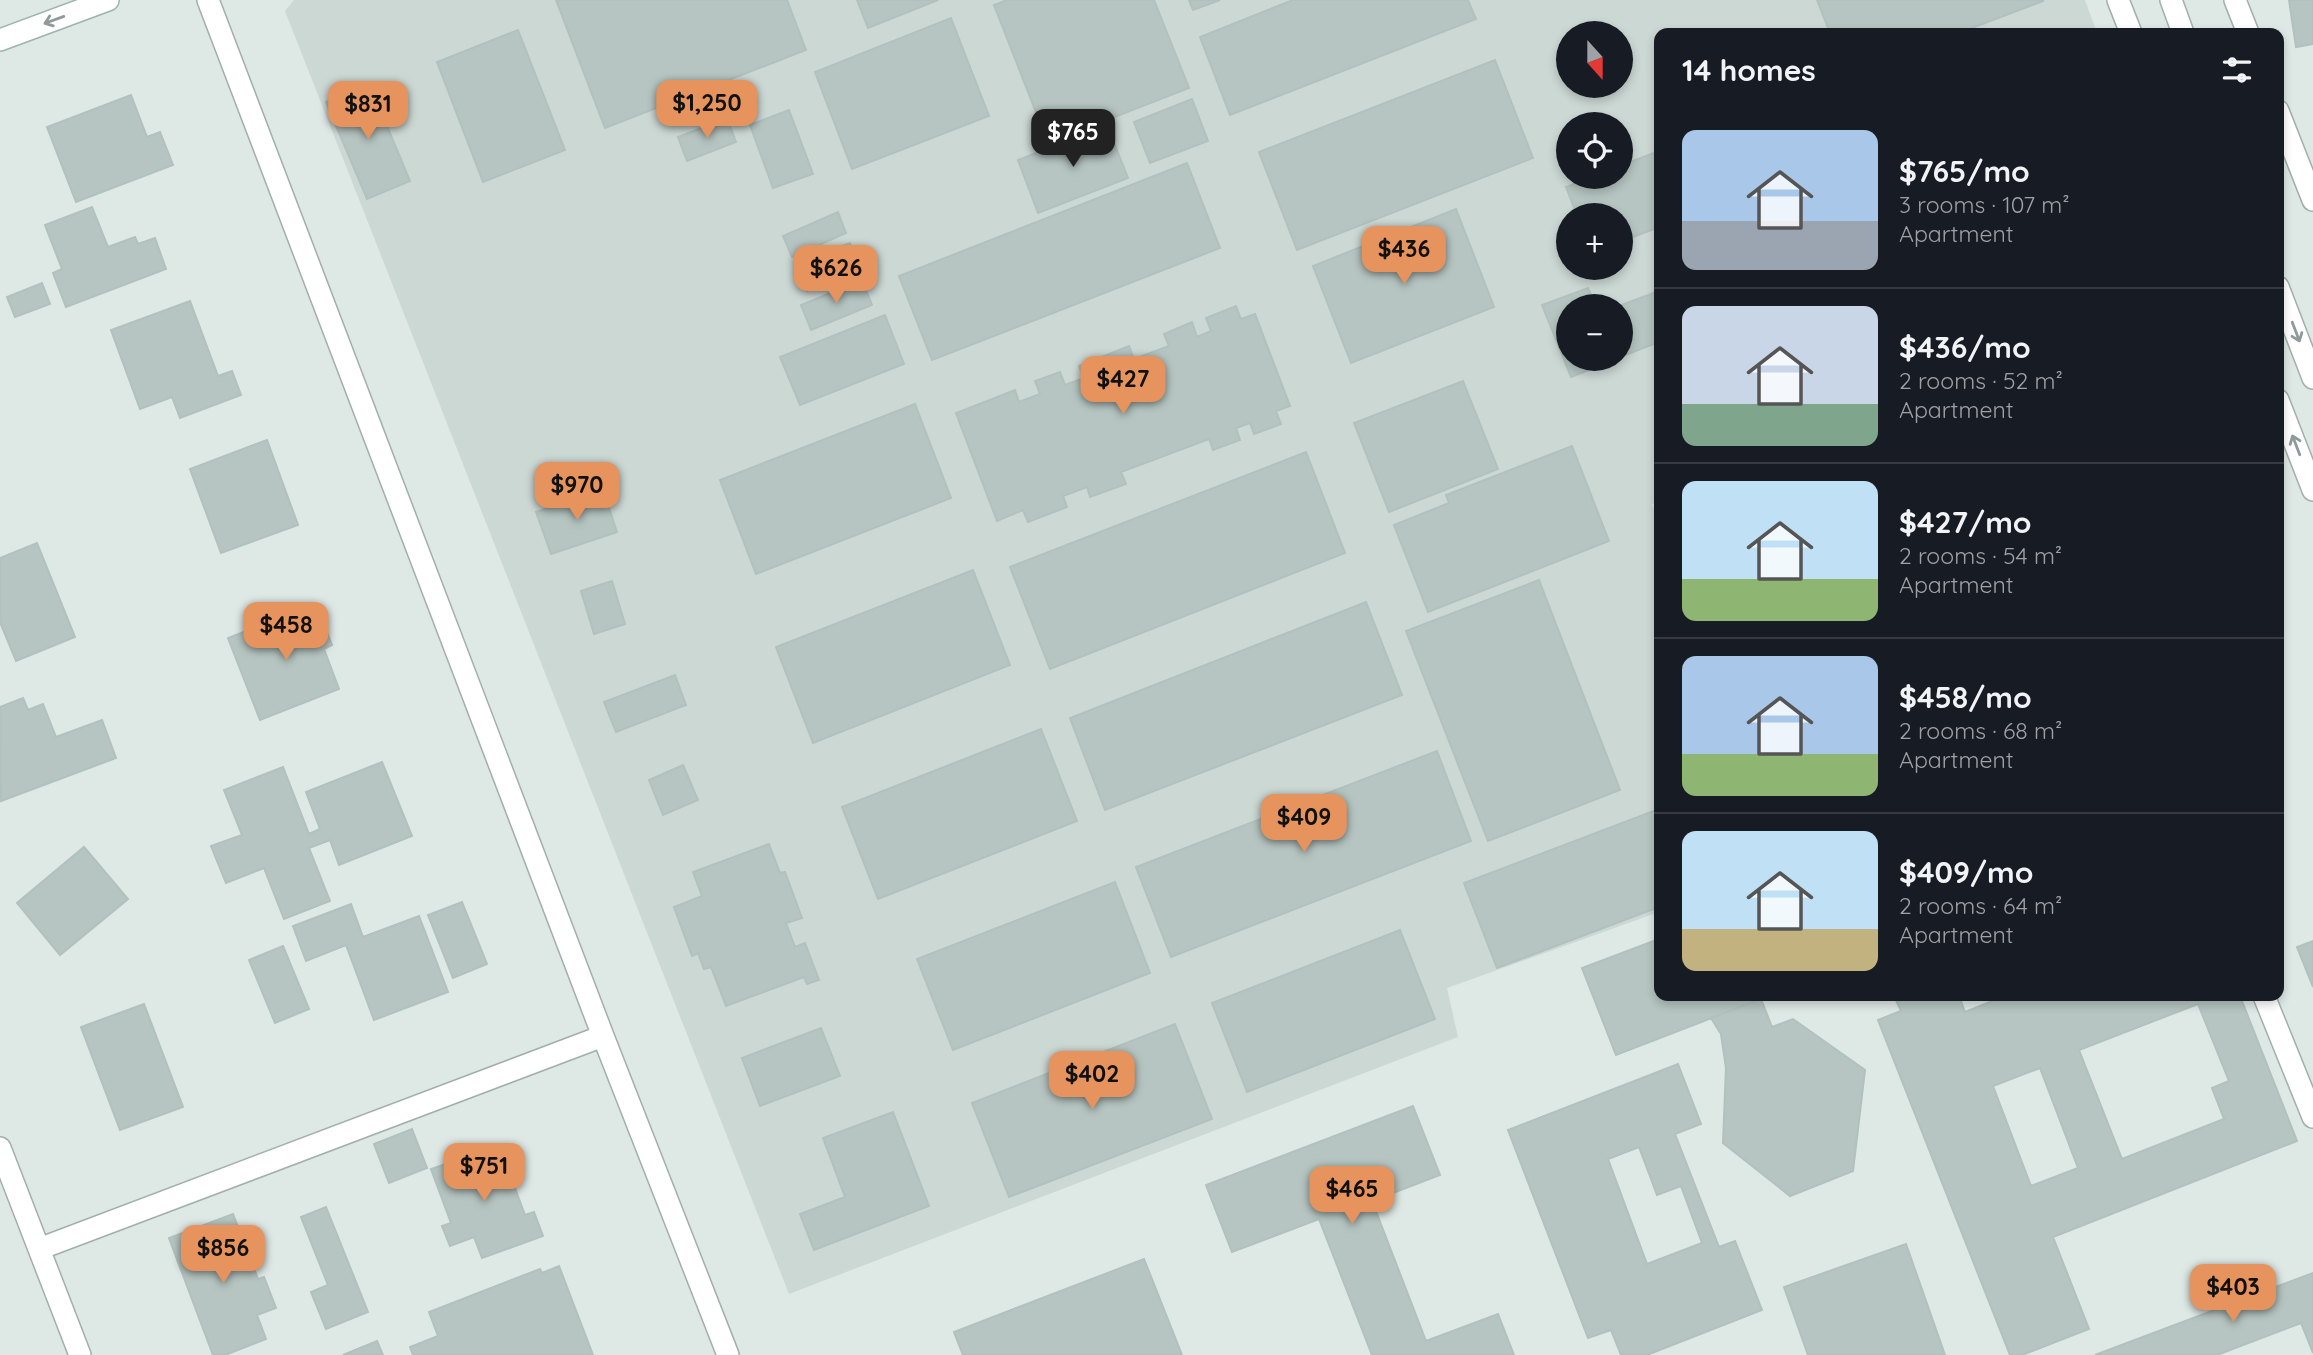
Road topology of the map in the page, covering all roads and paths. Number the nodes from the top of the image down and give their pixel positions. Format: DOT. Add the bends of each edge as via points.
graph roads {
  1 [pos="108,0"];
  2 [pos="208,0"];
  3 [pos="2118,0"];
  4 [pos="2171,0"];
  5 [pos="2235,0"];
  6 [pos="2130,28"];
  7 [pos="2181,28"];
  8 [pos="2246,28"];
  9 [pos="0,40"];
  10 [pos="2284,126"];
  11 [pos="2313,200"];
  12 [pos="2284,303"];
  13 [pos="2313,378"];
  14 [pos="2284,415"];
  15 [pos="2313,490"];
  16 [pos="2266,1001"];
  17 [pos="603,1035"];
  18 [pos="2313,1117"];
  19 [pos="0,1148"];
  20 [pos="39,1249"];
  21 [pos="80,1355"];
  22 [pos="728,1355"];
  1 -- 9 [label="street, one-way"];
  2 -- 17 [label="street"];
  3 -- 6 [label="street"];
  4 -- 7 [label="street"];
  5 -- 8 [label="street"];
  10 -- 11 [label="street"];
  12 -- 13 [label="street, one-way"];
  15 -- 14 [label="street, one-way"];
  16 -- 18 [label="street"];
  17 -- 20 [label="street"];
  17 -- 22 [label="street"];
  19 -- 20 [label="street"];
  20 -- 21 [label="street"];
}
